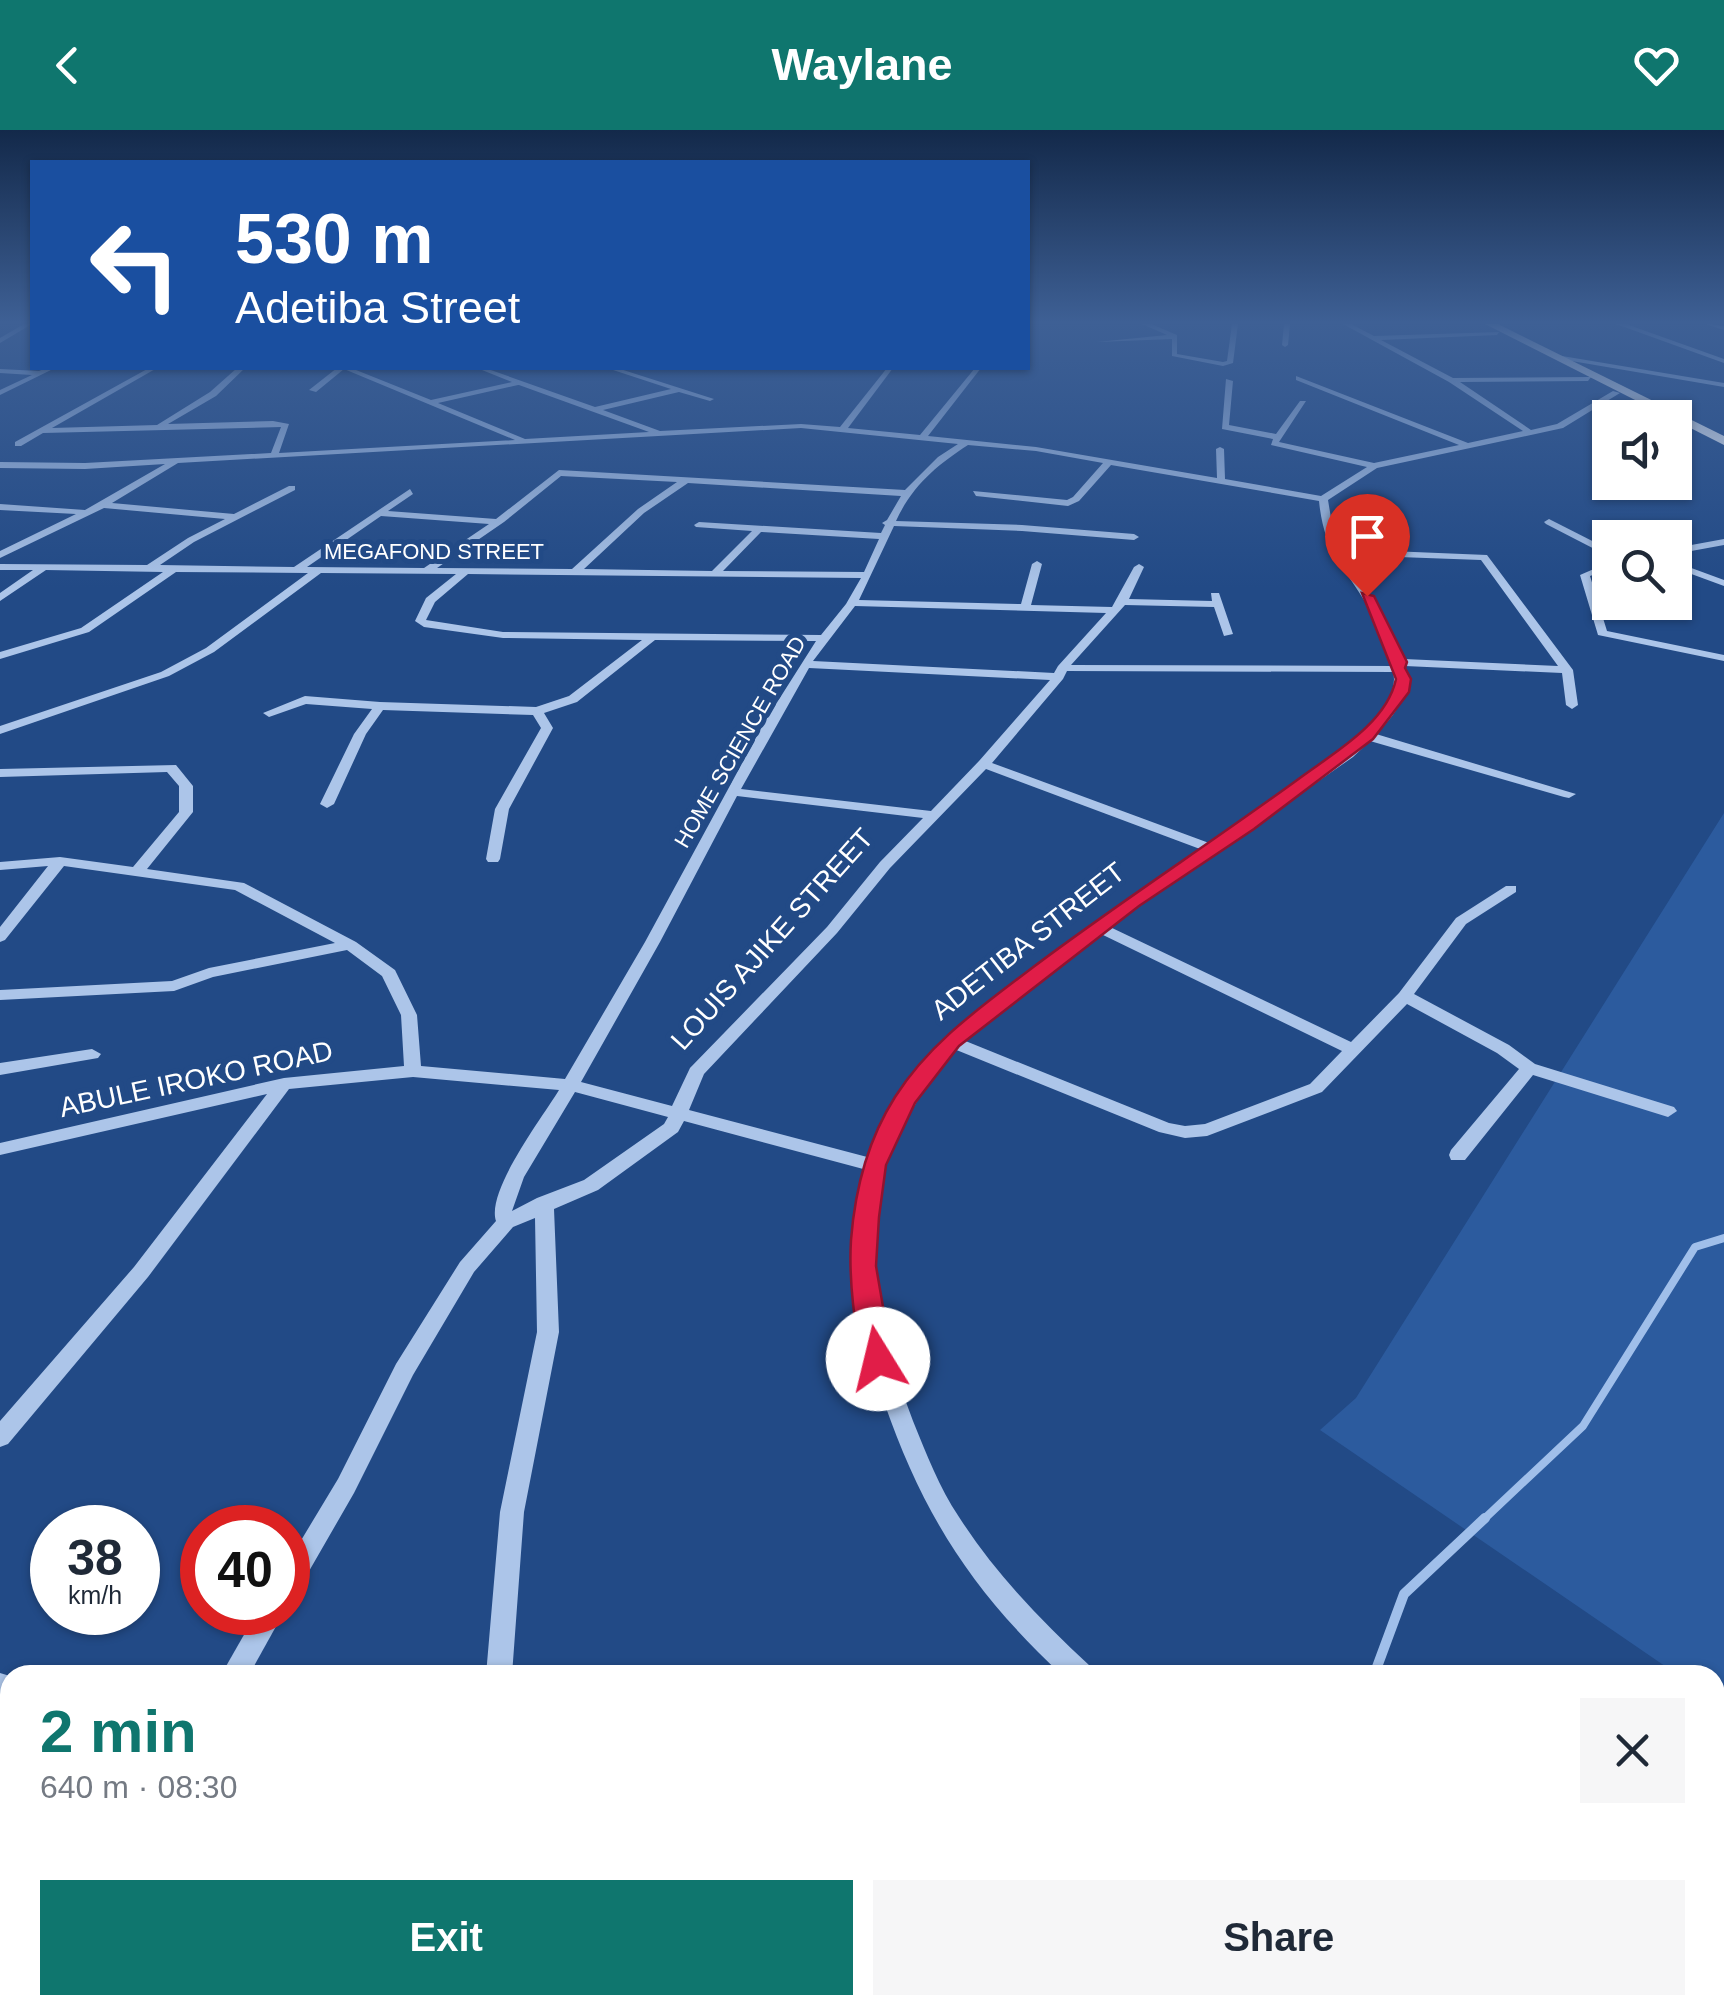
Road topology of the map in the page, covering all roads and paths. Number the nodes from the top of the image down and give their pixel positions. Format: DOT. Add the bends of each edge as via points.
graph roads {
  1 [pos="77,412"];
  2 [pos="183,412"];
  3 [pos="456,412"];
  4 [pos="604,412"];
  5 [pos="856,412"];
  6 [pos="943,412"];
  7 [pos="1228,412"];
  8 [pos="1295,412"];
  9 [pos="1382,412"];
  10 [pos="1500,412"];
  11 [pos="1586,412"];
  12 [pos="1666,412"];
  13 [pos="158,427"];
  14 [pos="843,429"];
  15 [pos="44,431"];
  16 [pos="1532,433"];
  17 [pos="1692,433"];
  18 [pos="661,434"];
  19 [pos="1277,436"];
  20 [pos="923,437"];
  21 [pos="1724,441"];
  22 [pos="967,442"];
  23 [pos="532,443"];
  24 [pos="18,444"];
  25 [pos="1467,446"];
  26 [pos="1220,449"];
  27 [pos="1724,450"];
  28 [pos="274,455"];
  29 [pos="177,460"];
  30 [pos="1110,460"];
  31 [pos="0,464"];
  32 [pos="1374,466"];
  33 [pos="1220,480"];
  34 [pos="684,482"];
  35 [pos="292,488"];
  36 [pos="410,492"];
  37 [pos="904,493"];
  38 [pos="976,493"];
  39 [pos="1324,498"];
  40 [pos="103,505"];
  41 [pos="0,507"];
  42 [pos="87,512"];
  43 [pos="379,512"];
  44 [pos="234,518"];
  45 [pos="497,522"];
  46 [pos="1549,522"];
  47 [pos="699,525"];
  48 [pos="758,530"];
  49 [pos="885,530"];
  50 [pos="1134,537"];
  51 [pos="1724,542"];
  52 [pos="1592,545"];
  53 [pos="1692,548"];
  54 [pos="1336,552"];
  55 [pos="0,556"];
  56 [pos="1036,564"];
  57 [pos="1139,566"];
  58 [pos="0,568"];
  59 [pos="42,568"];
  60 [pos="147,569"];
  61 [pos="173,569"];
  62 [pos="296,570"];
  63 [pos="318,570"];
  64 [pos="426,571"];
  65 [pos="1692,571"];
  66 [pos="466,572"];
  67 [pos="575,572"];
  68 [pos="1592,572"];
  69 [pos="714,574"];
  70 [pos="867,575"];
  71 [pos="1724,583"];
  72 [pos="0,598"];
  73 [pos="1592,599"];
  74 [pos="851,604"];
  75 [pos="1118,606"];
  76 [pos="1025,608"];
  77 [pos="1598,620"];
  78 [pos="1228,634"];
  79 [pos="652,636"];
  80 [pos="823,638"];
  81 [pos="0,656"];
  82 [pos="1724,658"];
  83 [pos="806,664"];
  84 [pos="1399,665"];
  85 [pos="1567,670"];
  86 [pos="1060,672"];
  87 [pos="1572,705"];
  88 [pos="380,706"];
  89 [pos="537,710"];
  90 [pos="269,713"];
  91 [pos="0,730"];
  92 [pos="1368,736"];
  93 [pos="984,764"];
  94 [pos="0,773"];
  95 [pos="734,792"];
  96 [pos="1568,794"];
  97 [pos="327,804"];
  98 [pos="932,816"];
  99 [pos="1212,848"];
  100 [pos="493,860"];
  101 [pos="60,861"];
  102 [pos="0,866"];
  103 [pos="139,870"];
  104 [pos="1511,889"];
  105 [pos="1098,927"];
  106 [pos="0,937"];
  107 [pos="350,945"];
  108 [pos="0,995"];
  109 [pos="1405,996"];
  110 [pos="951,1041"];
  111 [pos="1354,1050"];
  112 [pos="92,1054"];
  113 [pos="0,1068"];
  114 [pos="1529,1068"];
  115 [pos="413,1071"];
  116 [pos="284,1084"];
  117 [pos="569,1085"];
  118 [pos="1668,1111"];
  119 [pos="678,1112"];
  120 [pos="0,1148"];
  121 [pos="1458,1155"];
  122 [pos="874,1165"];
  123 [pos="544,1203"];
  124 [pos="506,1222"];
  125 [pos="0,1437"];
  126 [pos="310,1547"];
  127 [pos="257,1635"];
  128 [pos="240,1665"];
  129 [pos="500,1665"];
  130 [pos="1070,1665"];
  1 -- 15 [label="street"];
  2 -- 13 [label="street"];
  3 -- 23 [label="street"];
  4 -- 18 [label="street"];
  5 -- 14 [label="street"];
  6 -- 20 [label="street"];
  7 -- 19 [label="street" via="1225,427"];
  8 -- 19 [label="street"];
  9 -- 25 [label="street"];
  10 -- 16 [label="street"];
  11 -- 16 [label="street"];
  12 -- 21 [label="highway"];
  13 -- 15 [label="street"];
  13 -- 28 [label="street" via="281,424 286,426"];
  14 -- 18 [label="street" via="760,426"];
  14 -- 20 [label="street"];
  15 -- 24 [label="street"];
  16 -- 25 [label="street"];
  17 -- 27 [label="highway"];
  18 -- 23 [label="street"];
  19 -- 32 [label="street" via="1274,443 1286,448"];
  20 -- 22 [label="street"];
  22 -- 30 [label="street"];
  22 -- 37 [label="street, HOME SCIENCE ROAD" via="926,468"];
  23 -- 28 [label="street"];
  25 -- 32 [label="street"];
  26 -- 33 [label="street"];
  28 -- 29 [label="street"];
  29 -- 31 [label="street"];
  29 -- 40 [label="street"];
  30 -- 33 [label="street"];
  30 -- 38 [label="street" via="1068,503"];
  32 -- 39 [label="street"];
  33 -- 39 [label="street"];
  34 -- 37 [label="street"];
  34 -- 45 [label="street" via="559,473"];
  34 -- 67 [label="street" via="641,511"];
  35 -- 44 [label="street"];
  36 -- 43 [label="street"];
  37 -- 49 [label="street, HOME SCIENCE ROAD"];
  39 -- 54 [label="street" via="1323,520"];
  40 -- 42 [label="street"];
  40 -- 44 [label="street"];
  41 -- 42 [label="street"];
  42 -- 55 [label="street"];
  43 -- 45 [label="street"];
  43 -- 62 [label="street"];
  44 -- 60 [label="street"];
  45 -- 64 [label="street"];
  46 -- 52 [label="street"];
  47 -- 48 [label="street"];
  48 -- 49 [label="street"];
  48 -- 69 [label="street"];
  49 -- 50 [label="street" via="1022,528"];
  49 -- 70 [label="street, HOME SCIENCE ROAD"];
  51 -- 53 [label="street"];
  54 -- 84 [label="street" via="1372,605"];
  54 -- 85 [label="street" via="1484,557"];
  56 -- 76 [label="street"];
  57 -- 75 [label="street, LOUIS AJIKE STREET"];
  58 -- 59 [label="street, MEGAFOND STREET"];
  59 -- 60 [label="street, MEGAFOND STREET"];
  59 -- 72 [label="street"];
  60 -- 61 [label="street, MEGAFOND STREET"];
  61 -- 62 [label="street, MEGAFOND STREET"];
  61 -- 81 [label="street" via="85,630"];
  62 -- 63 [label="street, MEGAFOND STREET"];
  63 -- 64 [label="street, MEGAFOND STREET"];
  63 -- 91 [label="street" via="210,650 166,674"];
  64 -- 66 [label="street, MEGAFOND STREET"];
  65 -- 71 [label="street"];
  66 -- 67 [label="street, MEGAFOND STREET"];
  66 -- 79 [label="street" via="430,600 420,621 503,635"];
  67 -- 69 [label="street, MEGAFOND STREET"];
  68 -- 73 [label="street" via="1585,575"];
  69 -- 70 [label="street, MEGAFOND STREET"];
  70 -- 74 [label="street, HOME SCIENCE ROAD"];
  74 -- 76 [label="street"];
  74 -- 80 [label="street, HOME SCIENCE ROAD"];
  75 -- 76 [label="street"];
  75 -- 78 [label="street" via="1216,599"];
  75 -- 86 [label="street, LOUIS AJIKE STREET"];
  77 -- 82 [label="street" via="1602,633"];
  79 -- 80 [label="street"];
  79 -- 89 [label="street" via="573,699"];
  80 -- 83 [label="street, HOME SCIENCE ROAD"];
  83 -- 86 [label="street"];
  83 -- 95 [label="street, HOME SCIENCE ROAD"];
  84 -- 85 [label="street"];
  84 -- 86 [label="street"];
  84 -- 92 [label="street, ADETIBA STREET" via="1401,692"];
  85 -- 87 [label="street"];
  86 -- 93 [label="street, LOUIS AJIKE STREET"];
  88 -- 89 [label="street"];
  88 -- 90 [label="street" via="305,700"];
  88 -- 97 [label="street"];
  89 -- 100 [label="street" via="546,728 502,809"];
  92 -- 96 [label="street"];
  92 -- 99 [label="street, ADETIBA STREET"];
  93 -- 98 [label="street, LOUIS AJIKE STREET"];
  93 -- 99 [label="street"];
  94 -- 103 [label="street" via="172,768 186,786 186,812"];
  95 -- 98 [label="street"];
  95 -- 117 [label="street, HOME SCIENCE ROAD"];
  98 -- 119 [label="street, LOUIS AJIKE STREET" via="696,1072"];
  99 -- 105 [label="street, ADETIBA STREET"];
  101 -- 102 [label="street"];
  101 -- 103 [label="street"];
  101 -- 106 [label="street"];
  103 -- 107 [label="street" via="239,886"];
  104 -- 109 [label="street" via="1461,921"];
  105 -- 110 [label="street, ADETIBA STREET"];
  105 -- 111 [label="street"];
  107 -- 108 [label="street" via="174,986"];
  107 -- 115 [label="street" via="389,973 401,995"];
  109 -- 111 [label="street"];
  109 -- 114 [label="street"];
  110 -- 111 [label="street" via="1184,1132 1206,1130 1316,1088"];
  110 -- 122 [label="street, ADETIBA STREET" via="905,1100"];
  112 -- 113 [label="street"];
  114 -- 118 [label="street"];
  114 -- 121 [label="street"];
  115 -- 116 [label="street, ABULE IROKO ROAD"];
  115 -- 117 [label="street, ABULE IROKO ROAD"];
  116 -- 120 [label="street, ABULE IROKO ROAD"];
  116 -- 125 [label="street" via="141,1272"];
  117 -- 119 [label="street, ABULE IROKO ROAD"];
  117 -- 124 [label="street, HOME SCIENCE ROAD" via="515,1177 502,1210"];
  119 -- 122 [label="street, ABULE IROKO ROAD"];
  119 -- 123 [label="street, LOUIS AJIKE STREET" via="672,1128 653,1144 592,1184"];
  122 -- 130 [label="street, ADETIBA STREET" via="863,1266 877,1360 934,1499 983,1574"];
  123 -- 124 [label="street, LOUIS AJIKE STREET"];
  123 -- 129 [label="street" via="548,1332 512,1512"];
  124 -- 126 [label="street, LOUIS AJIKE STREET" via="467,1267 430,1328"];
  127 -- 128 [label="street"];
}
